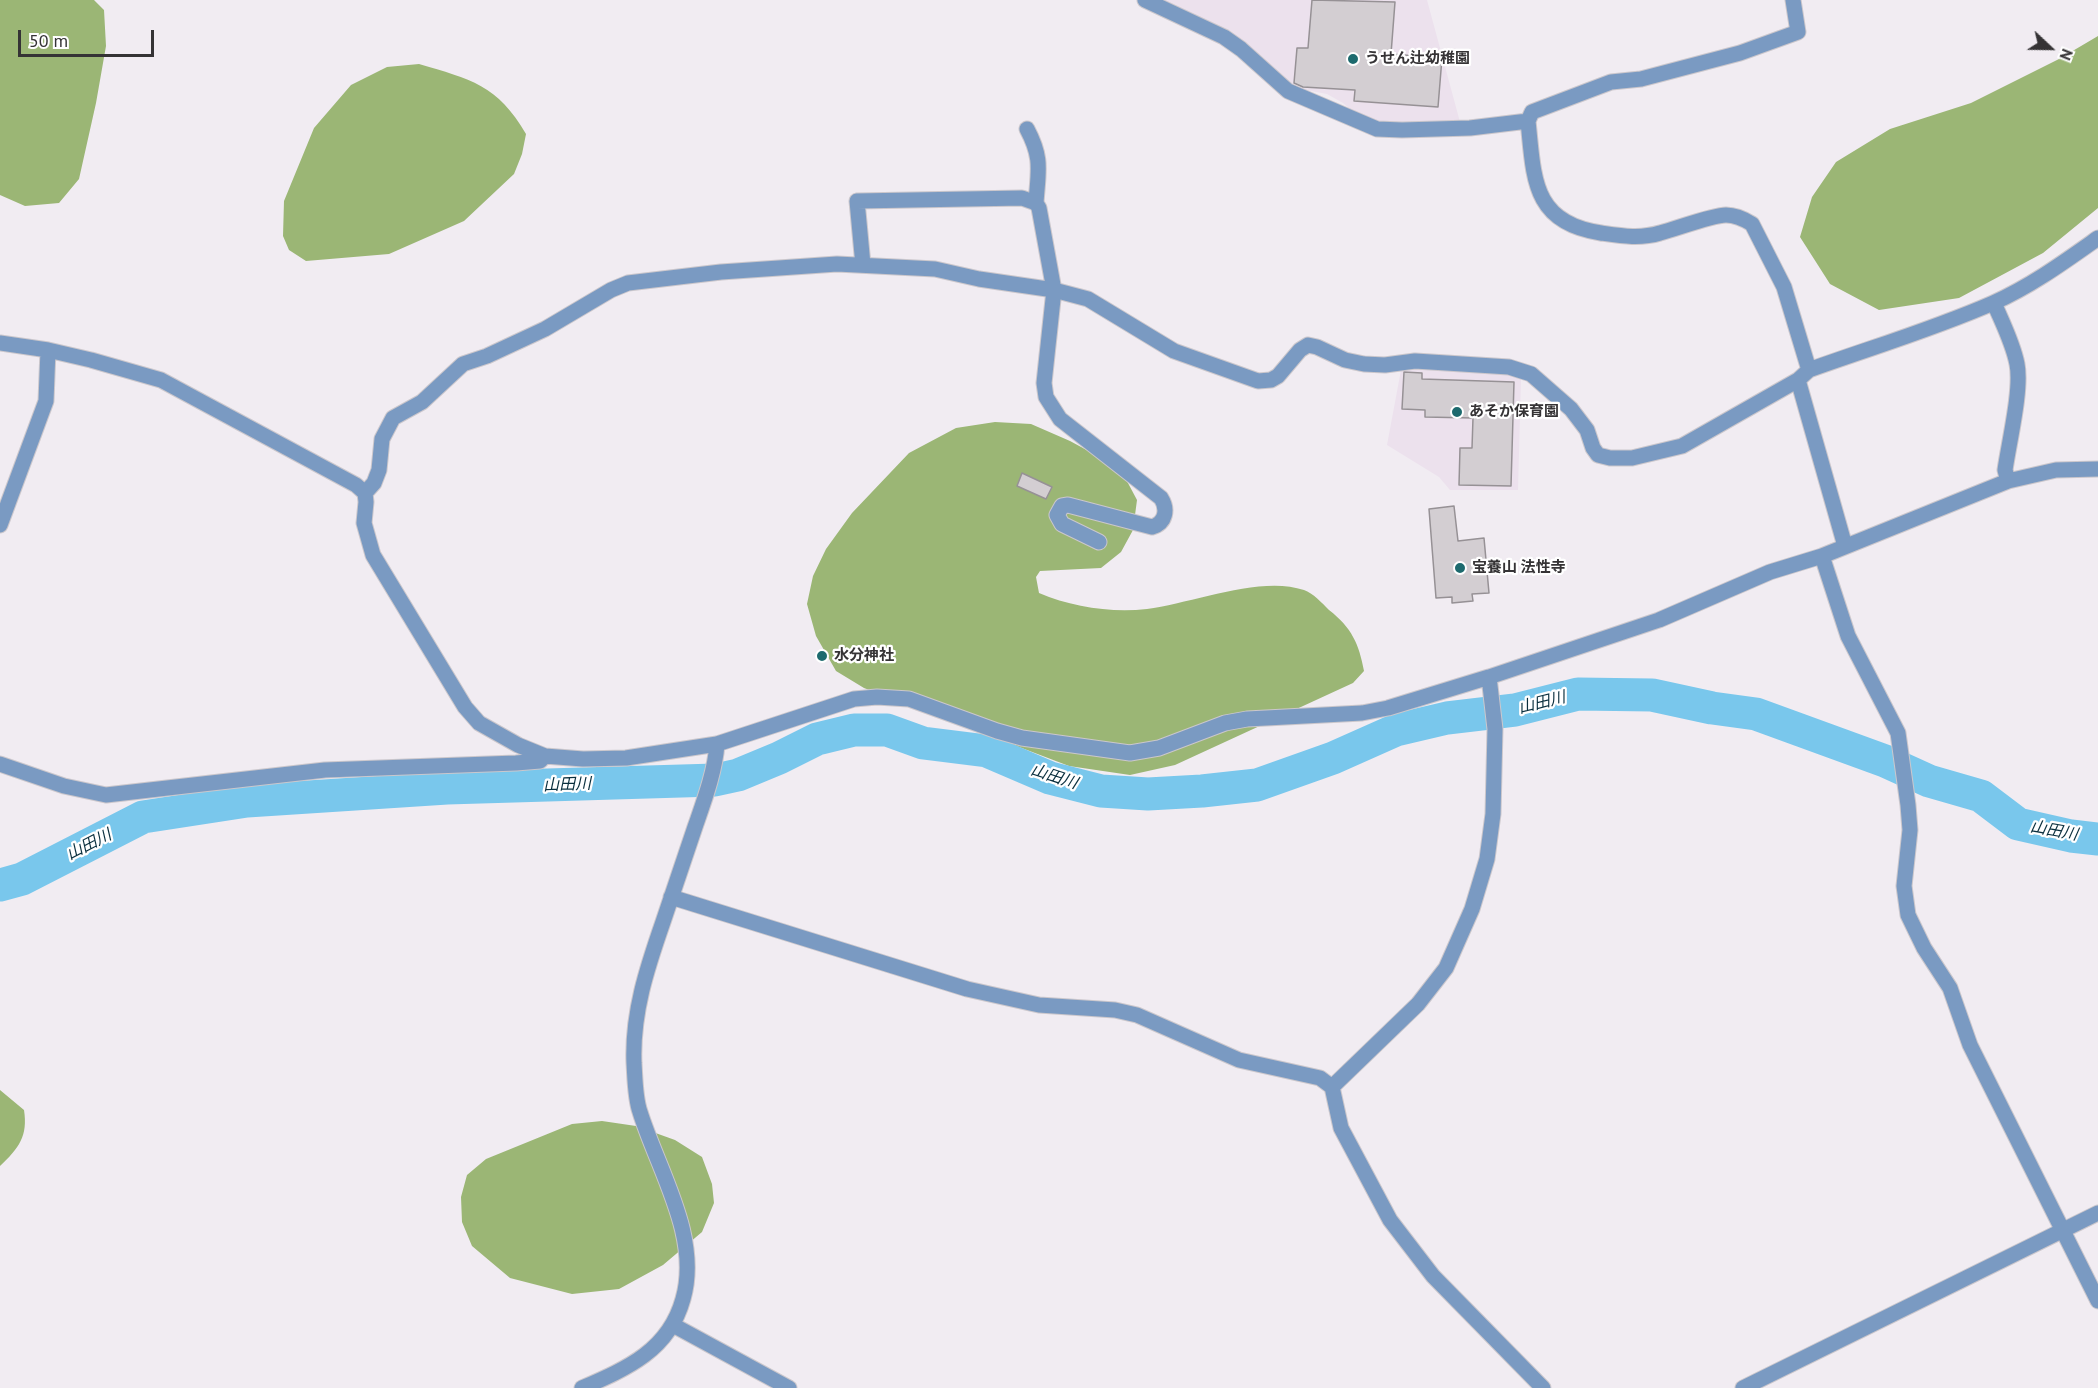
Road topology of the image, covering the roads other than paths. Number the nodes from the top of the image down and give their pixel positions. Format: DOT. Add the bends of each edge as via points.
graph roads {
  1 [pos="1145,0"];
  2 [pos="1793,0"];
  3 [pos="1528,121"];
  4 [pos="1027,129"];
  5 [pos="1035,203"];
  6 [pos="2098,238"];
  7 [pos="863,265"];
  8 [pos="1053,290"];
  9 [pos="1994,303"];
  10 [pos="0,343"];
  11 [pos="48,350"];
  12 [pos="1804,375"];
  13 [pos="2098,469"];
  14 [pos="2008,481"];
  15 [pos="365,493"];
  16 [pos="0,525"];
  17 [pos="1099,542"];
  18 [pos="1845,546"];
  19 [pos="1822,556"];
  20 [pos="1491,684"];
  21 [pos="717,751"];
  22 [pos="545,756"];
  23 [pos="0,764"];
  24 [pos="671,897"];
  25 [pos="1332,1087"];
  26 [pos="2098,1213"];
  27 [pos="2063,1230"];
  28 [pos="2098,1300"];
  29 [pos="673,1325"];
  30 [pos="582,1388"];
  31 [pos="789,1388"];
  32 [pos="1543,1388"];
  33 [pos="1743,1388"];
  1 -- 3 [label="street" via="1224,37 1288,91 1377,129 1470,128"];
  2 -- 3 [label="street" via="1798,32 1740,53 1641,79 1611,82 1533,112"];
  3 -- 12 [label="street" via="1538,189 1557,216 1580,230 1634,238 1724,214 1752,224 1784,287"];
  4 -- 5 [label="street" via="1039,158"];
  5 -- 7 [label="street" via="1022,198 857,201"];
  5 -- 8 [label="street"];
  6 -- 9 [label="street" via="2040,279"];
  7 -- 8 [label="street" via="935,269"];
  7 -- 15 [label="street" via="721,272 627,283 611,290 545,329 463,364 422,402 393,418 382,439 379,471"];
  8 -- 12 [label="street" via="1088,299 1174,351 1258,381 1278,376 1308,345 1364,364 1415,361 1509,367 1531,374 1547,387 1571,409 1599,455 1610,458 1632,458 1682,446"];
  8 -- 17 [label="street" via="1044,383 1052,409 1165,504 1165,516 1152,527 1062,506 1057,515 1062,524"];
  9 -- 12 [label="street"];
  9 -- 14 [label="street" via="2018,364 2005,470"];
  10 -- 11 [label="street"];
  11 -- 15 [label="street" via="161,380"];
  11 -- 16 [label="street" via="46,401"];
  12 -- 18 [label="street"];
  13 -- 14 [label="street" via="2056,470"];
  14 -- 18 [label="street"];
  15 -- 22 [label="street" via="364,523 373,555 465,707 494,733"];
  18 -- 19 [label="street"];
  19 -- 20 [label="street" via="1770,572 1659,620"];
  19 -- 27 [label="street" via="1848,636 1898,734 1910,830 1904,886 1908,915 1950,988 1970,1045"];
  20 -- 21 [label="street" via="1362,713 1225,723 1159,748 1130,753 1022,738 909,699 877,697 854,699"];
  20 -- 25 [label="street" via="1495,729 1493,814 1487,860 1472,909 1446,968 1418,1004"];
  21 -- 22 [label="street" via="626,758"];
  21 -- 24 [label="street"];
  22 -- 23 [label="street" via="533,762 325,770 106,795 64,786"];
  24 -- 25 [label="street" via="967,989 1039,1005 1137,1015 1239,1060 1320,1078"];
  24 -- 29 [label="street" via="642,983 635,1022 634,1063 639,1110 680,1218 686,1245 684,1296"];
  25 -- 32 [label="street" via="1341,1128 1390,1220 1433,1276"];
  26 -- 27 [label="street"];
  27 -- 28 [label="street"];
  27 -- 33 [label="street"];
  29 -- 30 [label="street" via="659,1345 637,1361"];
  29 -- 31 [label="street"];
}
